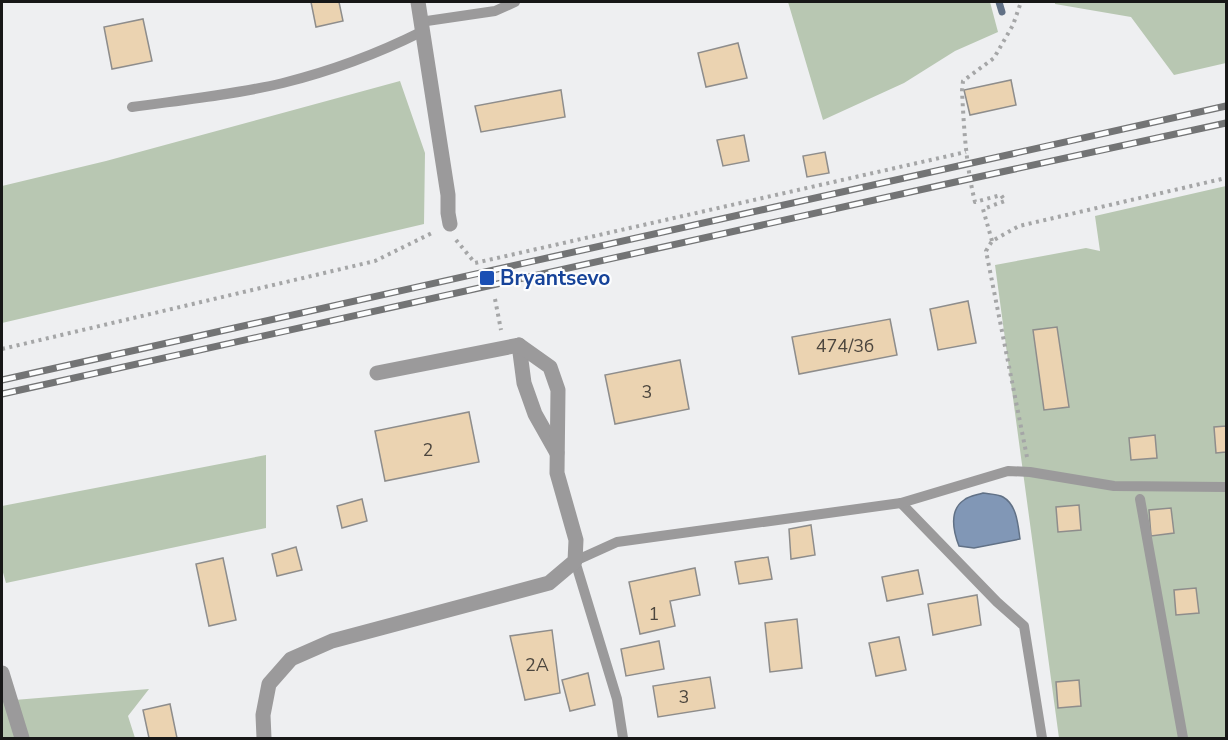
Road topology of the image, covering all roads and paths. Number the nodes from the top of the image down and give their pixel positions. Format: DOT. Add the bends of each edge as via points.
graph roads {
  1 [pos="418,2"];
  2 [pos="515,2"];
  3 [pos="1021,2"];
  4 [pos="421,27"];
  5 [pos="132,107"];
  6 [pos="966,152"];
  7 [pos="1227,178"];
  8 [pos="450,224"];
  9 [pos="992,241"];
  10 [pos="495,299"];
  11 [pos="519,345"];
  12 [pos="2,349"];
  13 [pos="377,373"];
  14 [pos="557,453"];
  15 [pos="1030,472"];
  16 [pos="1227,487"];
  17 [pos="1140,499"];
  18 [pos="901,503"];
  19 [pos="574,561"];
  20 [pos="2,673"];
  21 [pos="22,738"];
  22 [pos="264,738"];
  23 [pos="623,738"];
  24 [pos="1042,738"];
  25 [pos="1183,738"];
  1 -- 4 [label="street"];
  2 -- 4 [label="lane" via="495,11"];
  3 -- 6 [label="path" via="994,58 963,81"];
  4 -- 5 [label="lane" via="386,49 282,83"];
  4 -- 8 [label="street"];
  6 -- 8 [label="path" via="475,263 458,244"];
  6 -- 9 [label="path" via="975,202 1002,195 1005,201 983,209"];
  7 -- 9 [label="path" via="1019,226"];
  8 -- 12 [label="path" via="375,261"];
  9 -- 15 [label="path" via="986,251"];
  10 -- 11 [label="path" via="503,338"];
  11 -- 13 [label="street"];
  11 -- 14 [label="street" via="524,383 535,414"];
  11 -- 14 [label="street" via="550,367 558,390"];
  14 -- 19 [label="street" via="557,473 576,540"];
  15 -- 16 [label="lane" via="1114,486"];
  15 -- 18 [label="lane" via="1008,471"];
  17 -- 25 [label="lane"];
  18 -- 19 [label="lane" via="617,542"];
  18 -- 24 [label="lane" via="1024,626"];
  19 -- 22 [label="street" via="549,583 332,641 291,659 269,684 263,715"];
  19 -- 23 [label="lane" via="617,699"];
  20 -- 21 [label="street"];
}
